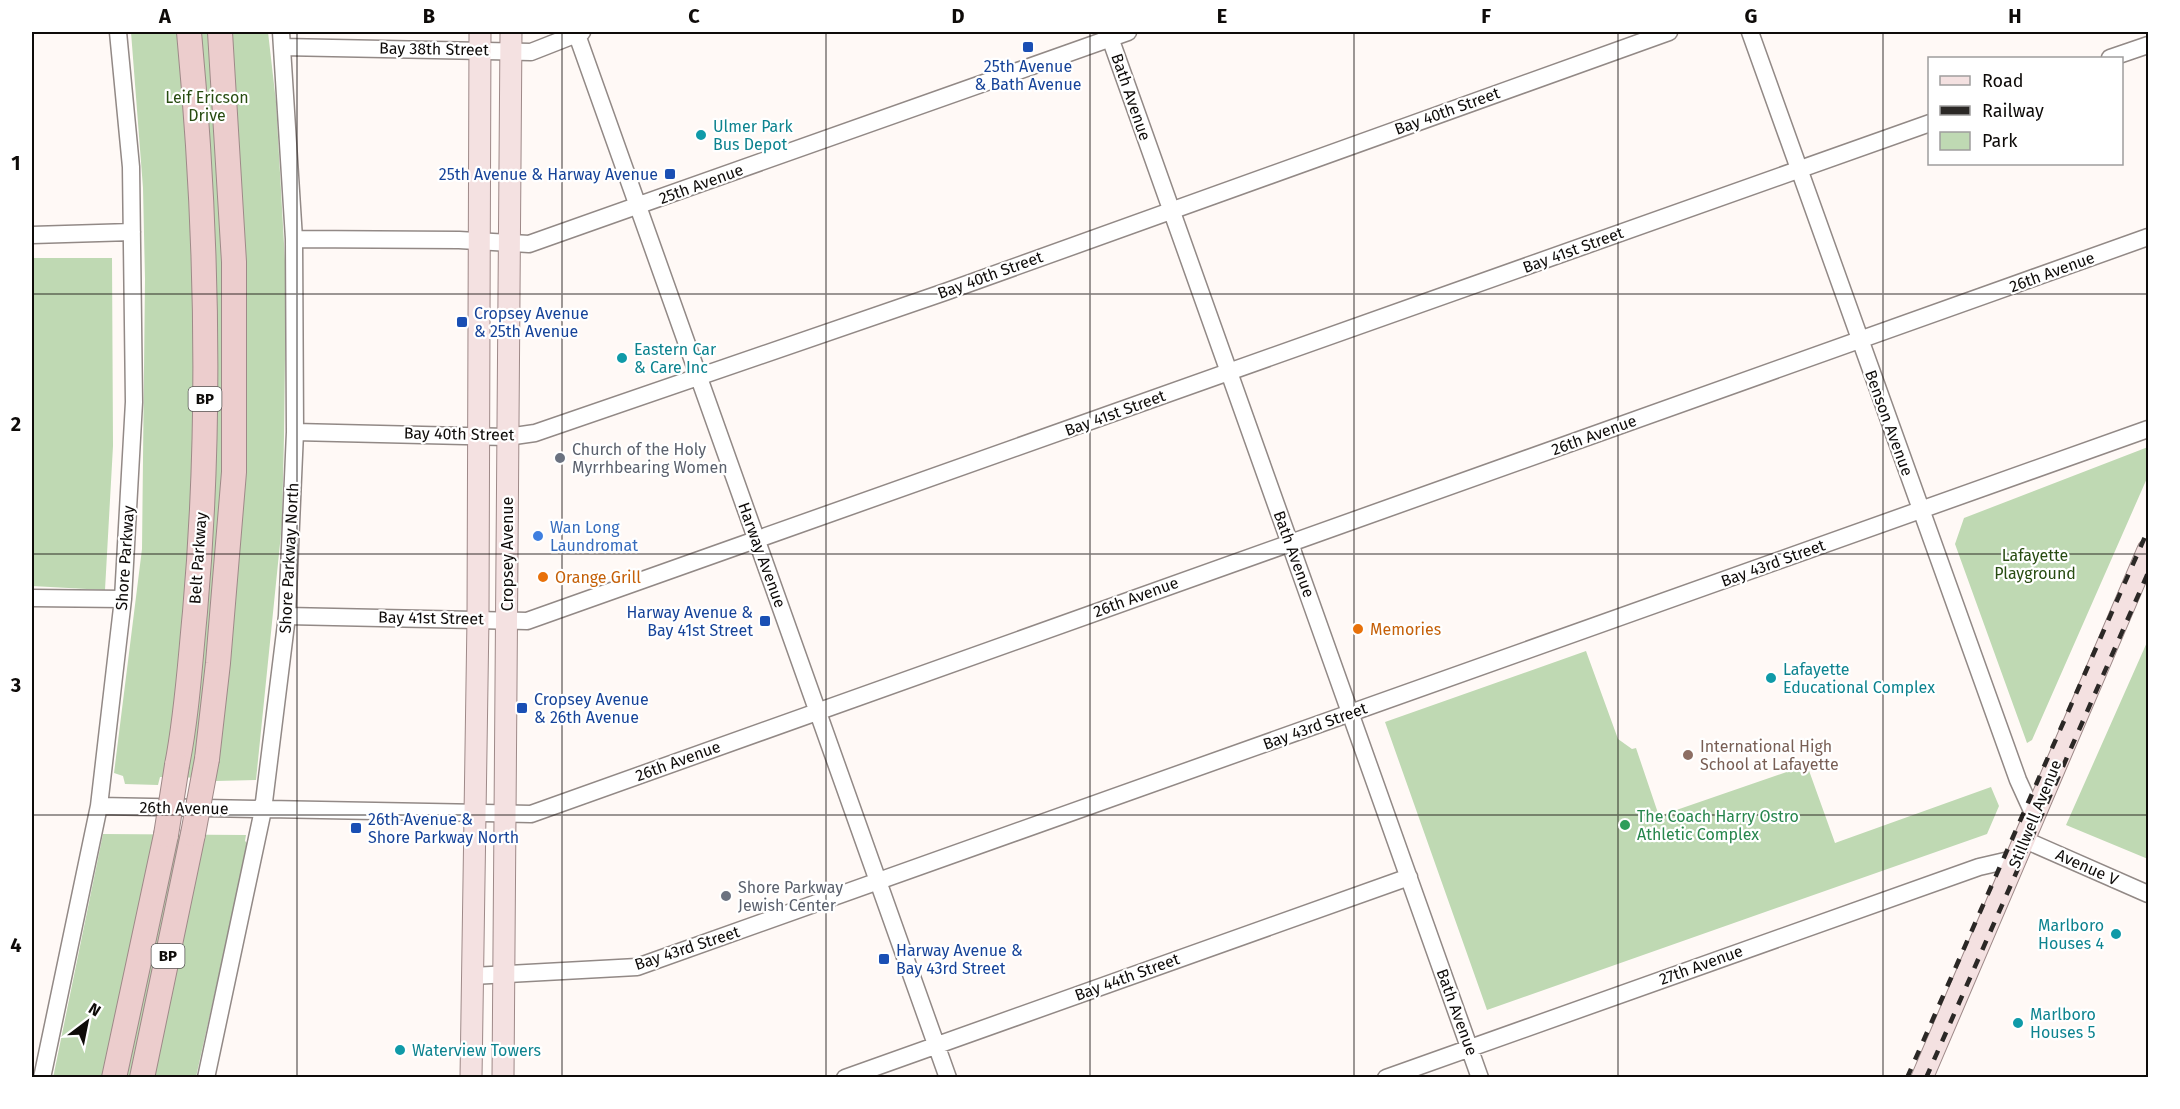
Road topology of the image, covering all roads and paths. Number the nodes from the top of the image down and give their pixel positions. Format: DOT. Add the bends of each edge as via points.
graph roads {
  1 [pos="118,32"];
  2 [pos="189,32"];
  3 [pos="220,32"];
  4 [pos="578,32"];
  5 [pos="1128,32"];
  6 [pos="1669,32"];
  7 [pos="1750,32"];
  8 [pos="1110,35"];
  9 [pos="282,39"];
  10 [pos="481,41"];
  11 [pos="512,41"];
  12 [pos="2148,45"];
  13 [pos="2113,57"];
  14 [pos="1928,123"];
  15 [pos="1799,170"];
  16 [pos="638,206"];
  17 [pos="1171,208"];
  18 [pos="132,232"];
  19 [pos="32,235"];
  20 [pos="2148,237"];
  21 [pos="294,239"];
  22 [pos="481,241"];
  23 [pos="511,243"];
  24 [pos="1860,340"];
  25 [pos="1229,372"];
  26 [pos="699,376"];
  27 [pos="2148,429"];
  28 [pos="295,432"];
  29 [pos="477,435"];
  30 [pos="507,437"];
  31 [pos="1921,510"];
  32 [pos="757,540"];
  33 [pos="1290,543"];
  34 [pos="2148,550"];
  35 [pos="32,598"];
  36 [pos="123,599"];
  37 [pos="287,616"];
  38 [pos="478,618"];
  39 [pos="507,620"];
  40 [pos="818,711"];
  41 [pos="1351,713"];
  42 [pos="99,806"];
  43 [pos="262,810"];
  44 [pos="475,813"];
  45 [pos="506,813"];
  46 [pos="2033,813"];
  47 [pos="2021,849"];
  48 [pos="1409,877"];
  49 [pos="879,881"];
  50 [pos="2148,894"];
  51 [pos="502,974"];
  52 [pos="472,976"];
  53 [pos="937,1045"];
  54 [pos="1470,1048"];
  55 [pos="42,1077"];
  56 [pos="114,1077"];
  57 [pos="142,1077"];
  58 [pos="206,1077"];
  59 [pos="471,1077"];
  60 [pos="503,1077"];
  61 [pos="846,1077"];
  62 [pos="948,1077"];
  63 [pos="1386,1077"];
  64 [pos="1480,1077"];
  65 [pos="1922,1077"];
  1 -- 18 [label="street, Shore Parkway" via="131,167"];
  2 -- 56 [label="highway, Belt Parkway / BP, bridge" via="199,171 206,383 197,583 166,835"];
  3 -- 57 [label="highway, Belt Parkway / BP, bridge" via="234,262 234,472 207,759"];
  4 -- 11 [label="street, Bay 38th Street" via="531,51"];
  4 -- 16 [label="street, Harway Avenue"];
  5 -- 8 [label="street, 25th Avenue"];
  6 -- 17 [label="street, Bay 40th Street"];
  7 -- 15 [label="street, Benson Avenue"];
  8 -- 16 [label="street, 25th Avenue"];
  8 -- 17 [label="street, Bath Avenue"];
  9 -- 10 [label="street, Bay 38th Street"];
  9 -- 21 [label="street, Shore Parkway North"];
  10 -- 11 [label="street, Bay 38th Street"];
  10 -- 22 [label="main road, Cropsey Avenue"];
  11 -- 23 [label="main road, Cropsey Avenue"];
  12 -- 13 [label="street"];
  14 -- 15 [label="street, Bay 41st Street"];
  15 -- 24 [label="street, Benson Avenue"];
  15 -- 25 [label="street, Bay 41st Street"];
  16 -- 23 [label="street, 25th Avenue" via="530,244"];
  16 -- 26 [label="street, Harway Avenue"];
  17 -- 25 [label="street, Bath Avenue"];
  17 -- 26 [label="street, Bay 40th Street" via="945,292"];
  18 -- 19 [label="street"];
  18 -- 36 [label="street, Shore Parkway" via="134,402"];
  20 -- 24 [label="street, 26th Avenue"];
  21 -- 22 [label="street, 25th Avenue"];
  21 -- 28 [label="street, Shore Parkway North"];
  22 -- 23 [label="street, 25th Avenue"];
  22 -- 29 [label="main road, Cropsey Avenue"];
  23 -- 30 [label="main road, Cropsey Avenue"];
  24 -- 31 [label="street, Benson Avenue"];
  24 -- 33 [label="street, 26th Avenue"];
  25 -- 32 [label="street, Bay 41st Street"];
  25 -- 33 [label="street, Bath Avenue"];
  26 -- 30 [label="street, Bay 40th Street" via="535,433"];
  26 -- 32 [label="street, Harway Avenue"];
  27 -- 31 [label="street, Bay 43rd Street"];
  28 -- 29 [label="street, Bay 40th Street"];
  28 -- 37 [label="street, Shore Parkway North"];
  29 -- 30 [label="street, Bay 40th Street"];
  29 -- 38 [label="main road, Cropsey Avenue"];
  30 -- 39 [label="main road, Cropsey Avenue"];
  31 -- 41 [label="street, Bay 43rd Street"];
  31 -- 46 [label="street, Benson Avenue"];
  32 -- 39 [label="street, Bay 41st Street" via="527,621"];
  32 -- 40 [label="street, Harway Avenue"];
  33 -- 40 [label="street, 26th Avenue"];
  33 -- 41 [label="street, Bath Avenue"];
  34 -- 46 [label="main road, Stillwell Avenue"];
  35 -- 36 [label="street"];
  36 -- 42 [label="street, Shore Parkway"];
  37 -- 38 [label="street, Bay 41st Street"];
  37 -- 43 [label="street, Shore Parkway North"];
  38 -- 39 [label="street, Bay 41st Street"];
  38 -- 44 [label="main road, Cropsey Avenue"];
  39 -- 45 [label="main road, Cropsey Avenue"];
  40 -- 45 [label="street, 26th Avenue" via="531,814"];
  40 -- 49 [label="street, Harway Avenue"];
  41 -- 48 [label="street, Bath Avenue"];
  41 -- 49 [label="street, Bay 43rd Street"];
  42 -- 43 [label="street, 26th Avenue"];
  42 -- 55 [label="street, Shore Parkway"];
  43 -- 44 [label="street, 26th Avenue"];
  43 -- 58 [label="street, Shore Parkway North"];
  44 -- 45 [label="street, 26th Avenue"];
  44 -- 52 [label="main road, Cropsey Avenue"];
  45 -- 51 [label="main road, Cropsey Avenue"];
  46 -- 47 [label="main road, Stillwell Avenue"];
  47 -- 50 [label="street, Avenue V"];
  47 -- 54 [label="street, 27th Avenue"];
  47 -- 65 [label="main road, Stillwell Avenue"];
  48 -- 53 [label="street, Bay 44th Street"];
  48 -- 54 [label="street, Bath Avenue"];
  49 -- 51 [label="street, Bay 43rd Street" via="637,967"];
  49 -- 53 [label="street, Harway Avenue"];
  51 -- 52 [label="street, Bay 43rd Street"];
  51 -- 60 [label="main road, Cropsey Avenue"];
  52 -- 59 [label="main road, Cropsey Avenue"];
  53 -- 61 [label="street, Bay 44th Street"];
  53 -- 62 [label="street, Harway Avenue"];
  54 -- 63 [label="street, 27th Avenue"];
  54 -- 64 [label="street, Bath Avenue"];
}
